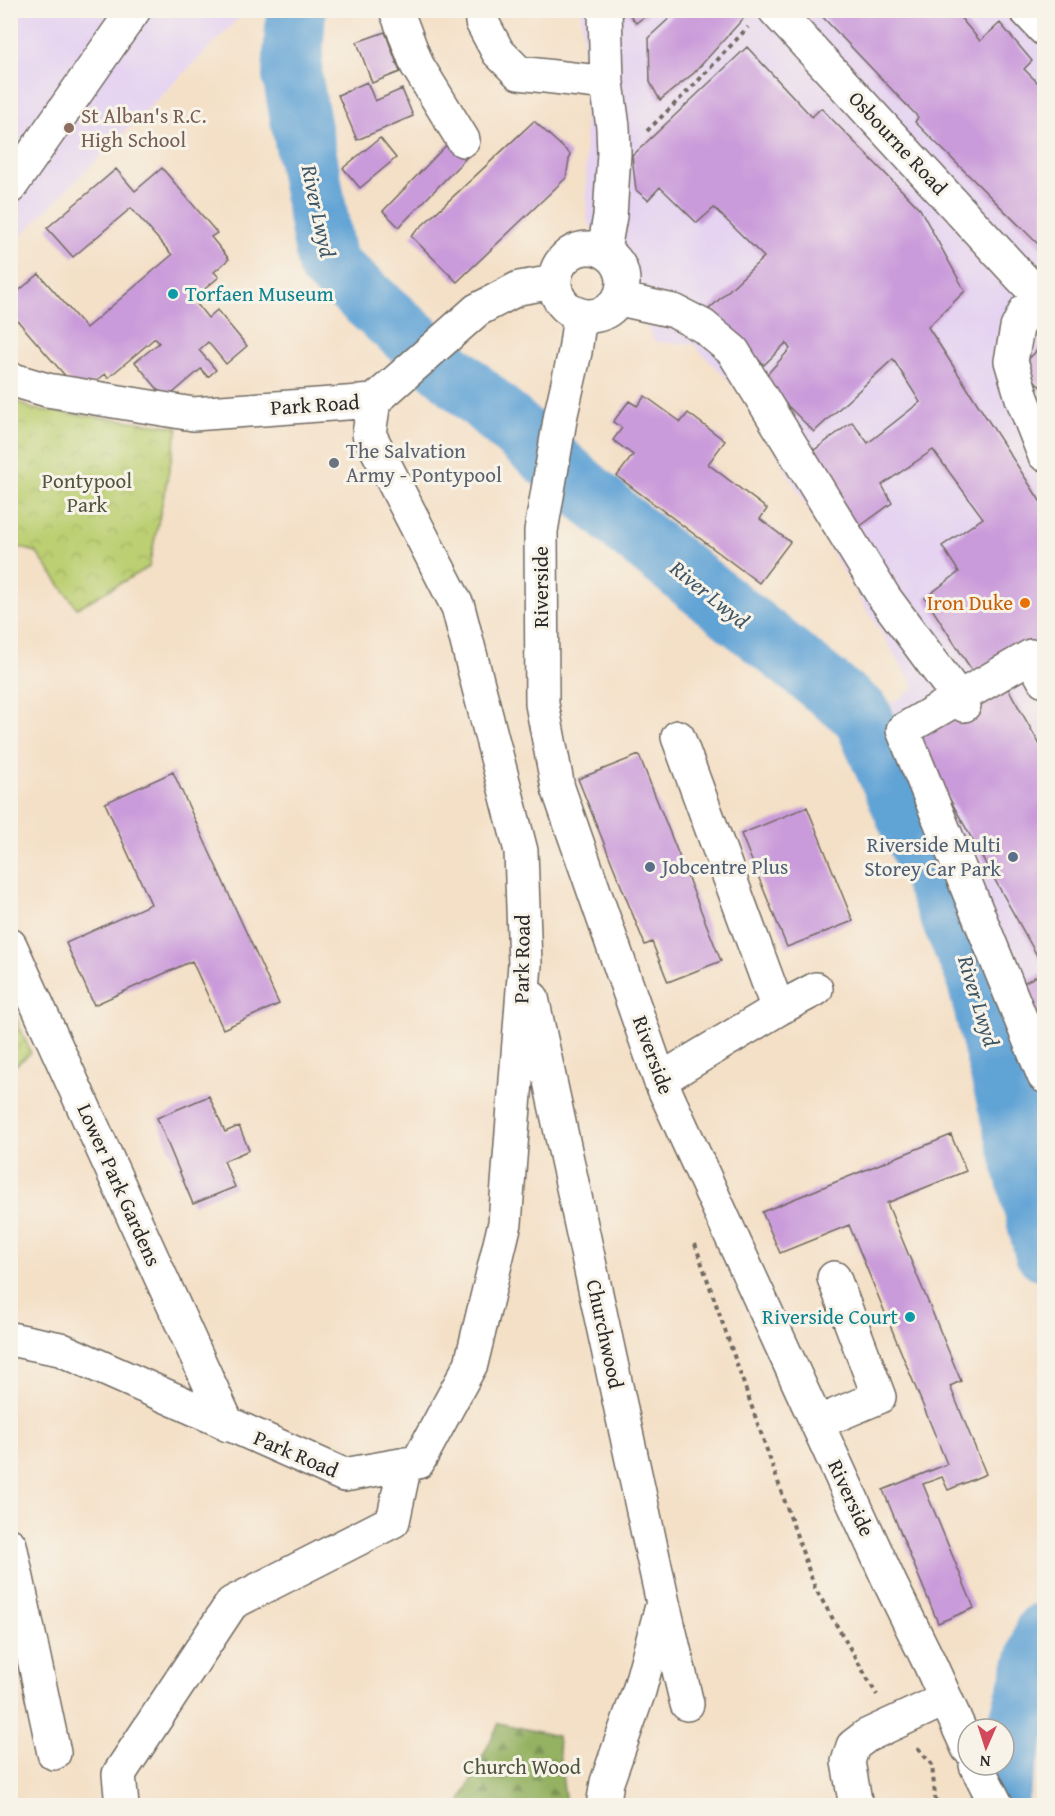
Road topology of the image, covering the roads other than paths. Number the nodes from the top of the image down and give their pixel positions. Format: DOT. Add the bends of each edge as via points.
graph roads {
  1 [pos="134,10"];
  2 [pos="396,10"];
  3 [pos="481,10"];
  4 [pos="605,10"];
  5 [pos="1026,10"];
  6 [pos="762,18"];
  7 [pos="1044,28"];
  8 [pos="607,83"];
  9 [pos="463,140"];
  10 [pos="10,187"];
  11 [pos="604,250"];
  12 [pos="554,282"];
  13 [pos="1035,291"];
  14 [pos="619,299"];
  15 [pos="580,315"];
  16 [pos="10,379"];
  17 [pos="382,394"];
  18 [pos="1044,454"];
  19 [pos="1044,680"];
  20 [pos="961,701"];
  21 [pos="678,737"];
  22 [pos="10,945"];
  23 [pos="525,964"];
  24 [pos="816,989"];
  25 [pos="778,1009"];
  26 [pos="1044,1076"];
  27 [pos="660,1080"];
  28 [pos="834,1278"];
  29 [pos="10,1339"];
  30 [pos="817,1423"];
  31 [pos="228,1425"];
  32 [pos="405,1464"];
  33 [pos="10,1545"];
  34 [pos="663,1603"];
  35 [pos="946,1699"];
  36 [pos="687,1704"];
  37 [pos="956,1721"];
  38 [pos="54,1753"];
  39 [pos="982,1777"];
  40 [pos="122,1806"];
  41 [pos="603,1806"];
  42 [pos="856,1806"];
  43 [pos="997,1806"];
  1 -- 10 [label="street"];
  2 -- 9 [label="street" via="417,65"];
  3 -- 8 [label="street" via="482,22 498,52 519,73"];
  4 -- 8 [label="street"];
  5 -- 7 [label="street"];
  6 -- 13 [label="street, Osbourne Road"];
  8 -- 11 [label="street" via="614,153"];
  11 -- 12 [label="street" via="593,247 570,252 561,260"];
  11 -- 14 [label="street" via="620,267 623,288"];
  12 -- 15 [label="street" via="562,303"];
  12 -- 17 [label="street" via="519,288 477,310"];
  13 -- 18 [label="street" via="1017,328 1011,361"];
  14 -- 15 [label="street" via="602,314"];
  14 -- 20 [label="street" via="674,311 703,326 733,351 884,597"];
  15 -- 27 [label="street, Riverside" via="541,531 542,704 558,788"];
  16 -- 17 [label="street, Park Road" via="47,390 193,414"];
  17 -- 23 [label="street, Park Road" via="369,434 458,607 521,851"];
  19 -- 20 [label="street" via="1031,656"];
  20 -- 26 [label="street" via="903,730"];
  21 -- 25 [label="street"];
  22 -- 31 [label="street, Lower Park Gardens"];
  23 -- 32 [label="street, Park Road" via="505,1223 471,1364 418,1462"];
  23 -- 34 [label="street, Churchwood"];
  24 -- 25 [label="street"];
  25 -- 27 [label="street"];
  27 -- 30 [label="street, Riverside"];
  28 -- 30 [label="street" via="879,1397"];
  29 -- 31 [label="street, Park Road" via="60,1349"];
  30 -- 35 [label="street, Riverside"];
  31 -- 32 [label="street, Park Road" via="344,1475"];
  32 -- 40 [label="street" via="393,1521 232,1604 119,1774"];
  33 -- 38 [label="street"];
  34 -- 36 [label="street, Churchwood"];
  34 -- 41 [label="street"];
  35 -- 37 [label="street, Riverside"];
  35 -- 42 [label="street" via="866,1736 853,1746 848,1762"];
  39 -- 43 [label="street"];
}
